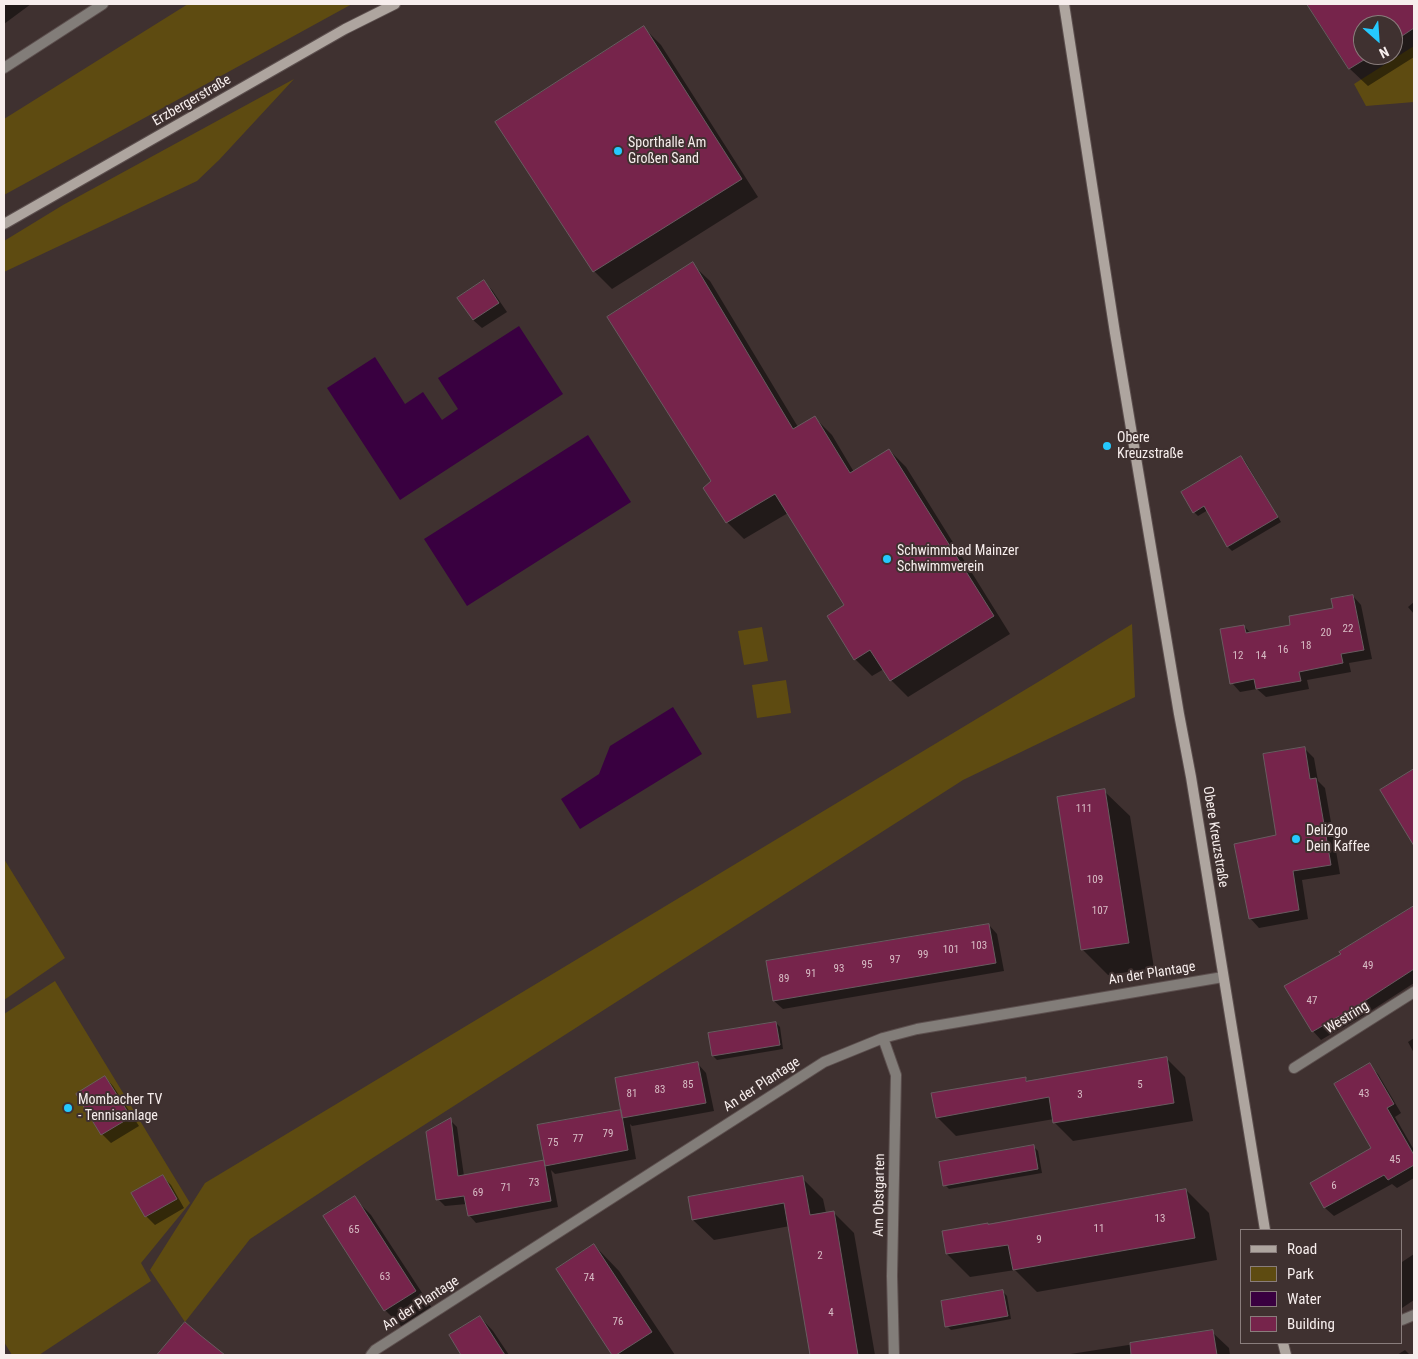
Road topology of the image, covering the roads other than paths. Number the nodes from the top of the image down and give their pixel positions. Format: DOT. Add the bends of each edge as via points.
graph roads {
  1 [pos="103,4"];
  2 [pos="395,4"];
  3 [pos="1064,4"];
  4 [pos="4,68"];
  5 [pos="4,224"];
  6 [pos="1224,977"];
  7 [pos="1414,992"];
  8 [pos="883,1038"];
  9 [pos="1294,1068"];
  10 [pos="1265,1229"];
  11 [pos="371,1355"];
  12 [pos="894,1355"];
  1 -- 4 [label="street"];
  2 -- 5 [label="street, Erzbergerstraße" via="345,29"];
  3 -- 6 [label="street, Obere Kreuzstraße" via="1115,333"];
  6 -- 8 [label="street, An der Plantage" via="917,1029"];
  6 -- 10 [label="street, Obere Kreuzstraße"];
  7 -- 9 [label="street, Westring"];
  8 -- 11 [label="street, An der Plantage" via="824,1062"];
  8 -- 12 [label="street, Am Obstgarten" via="896,1075 892,1276"];
}
